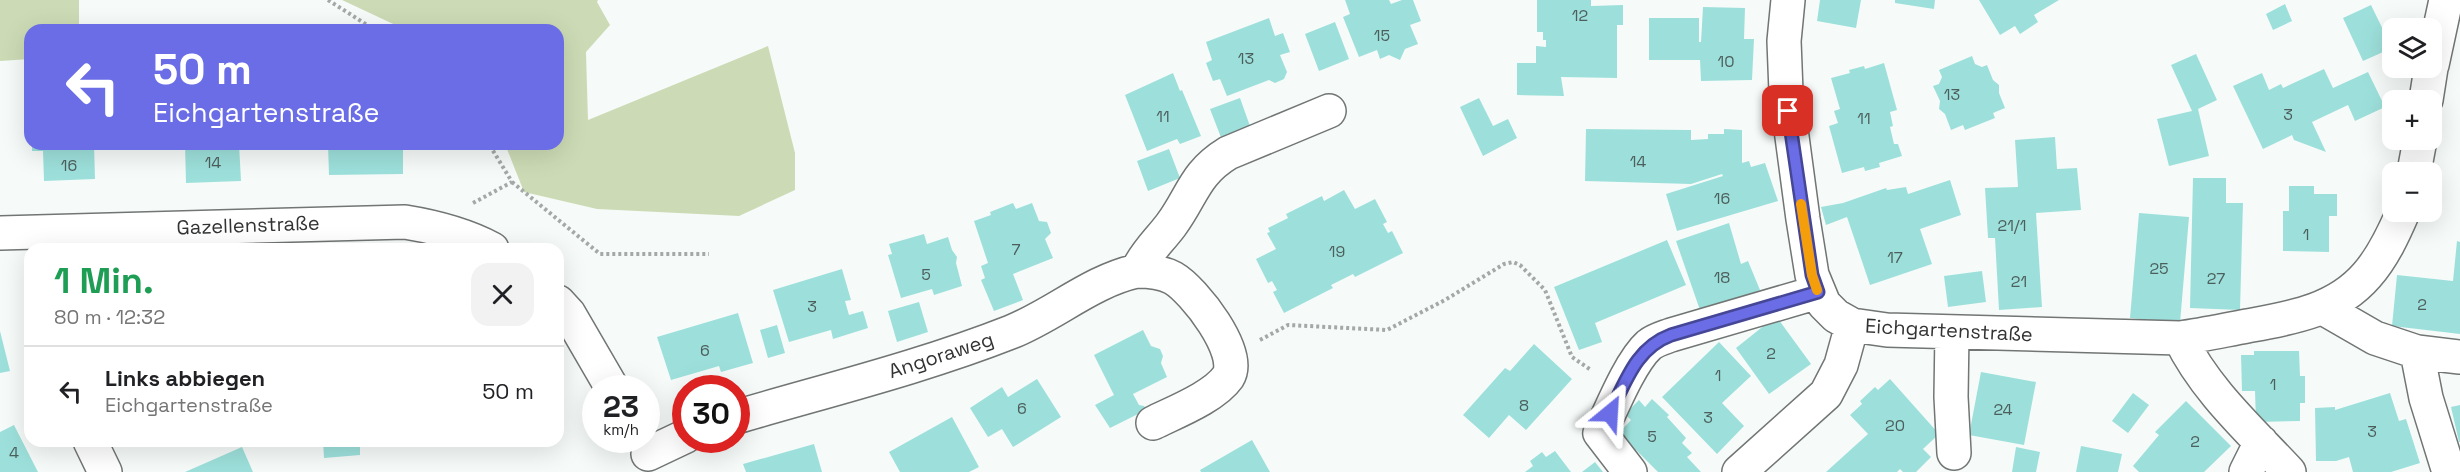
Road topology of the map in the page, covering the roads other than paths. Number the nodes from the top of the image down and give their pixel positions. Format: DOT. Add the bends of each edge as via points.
graph roads {
  1 [pos="1788,0"];
  2 [pos="2446,0"];
  3 [pos="2442,18"];
  4 [pos="1329,111"];
  5 [pos="2398,222"];
  6 [pos="0,233"];
  7 [pos="41,241"];
  8 [pos="481,243"];
  9 [pos="1137,271"];
  10 [pos="1818,292"];
  11 [pos="2334,301"];
  12 [pos="564,309"];
  13 [pos="1852,326"];
  14 [pos="1952,332"];
  15 [pos="2180,338"];
  16 [pos="2417,352"];
  17 [pos="2460,357"];
  18 [pos="604,375"];
  19 [pos="750,413"];
  20 [pos="1153,423"];
  21 [pos="2261,442"];
  22 [pos="672,443"];
  23 [pos="93,447"];
  24 [pos="1954,453"];
  25 [pos="649,455"];
  26 [pos="1757,466"];
  27 [pos="105,472"];
  28 [pos="1630,472"];
  29 [pos="2246,472"];
  30 [pos="2289,472"];
  31 [pos="2449,472"];
  1 -- 10 [label="street, Eichgartenstraße" via="1784,41 1786,92 1812,275"];
  2 -- 3 [label="street"];
  4 -- 9 [label="street" via="1214,161"];
  5 -- 11 [label="street" via="2367,275"];
  6 -- 7 [label="street, Gazellenstraße"];
  7 -- 8 [label="street, Gazellenstraße" via="370,221 439,227"];
  9 -- 19 [label="street, Angoraweg" via="1110,279 1013,331"];
  9 -- 20 [label="street, Angoraweg" via="1173,278 1190,291 1226,344 1232,363 1229,376 1220,386"];
  10 -- 13 [label="street, Eichgartenstraße" via="1836,316"];
  10 -- 28 [label="street" via="1671,335 1642,352 1600,434"];
  11 -- 15 [label="street, Eichgartenstraße" via="2294,318"];
  11 -- 16 [label="street" via="2348,324"];
  12 -- 18 [label="street"];
  13 -- 14 [label="street, Eichgartenstraße"];
  13 -- 26 [label="street" via="1841,365 1826,394"];
  14 -- 15 [label="street, Eichgartenstraße"];
  14 -- 24 [label="street"];
  15 -- 21 [label="street" via="2192,364"];
  16 -- 17 [label="street"];
  16 -- 31 [label="street" via="2426,398"];
  21 -- 29 [label="street"];
  21 -- 30 [label="street"];
  22 -- 25 [label="street"];
  23 -- 27 [label="street"];
}
